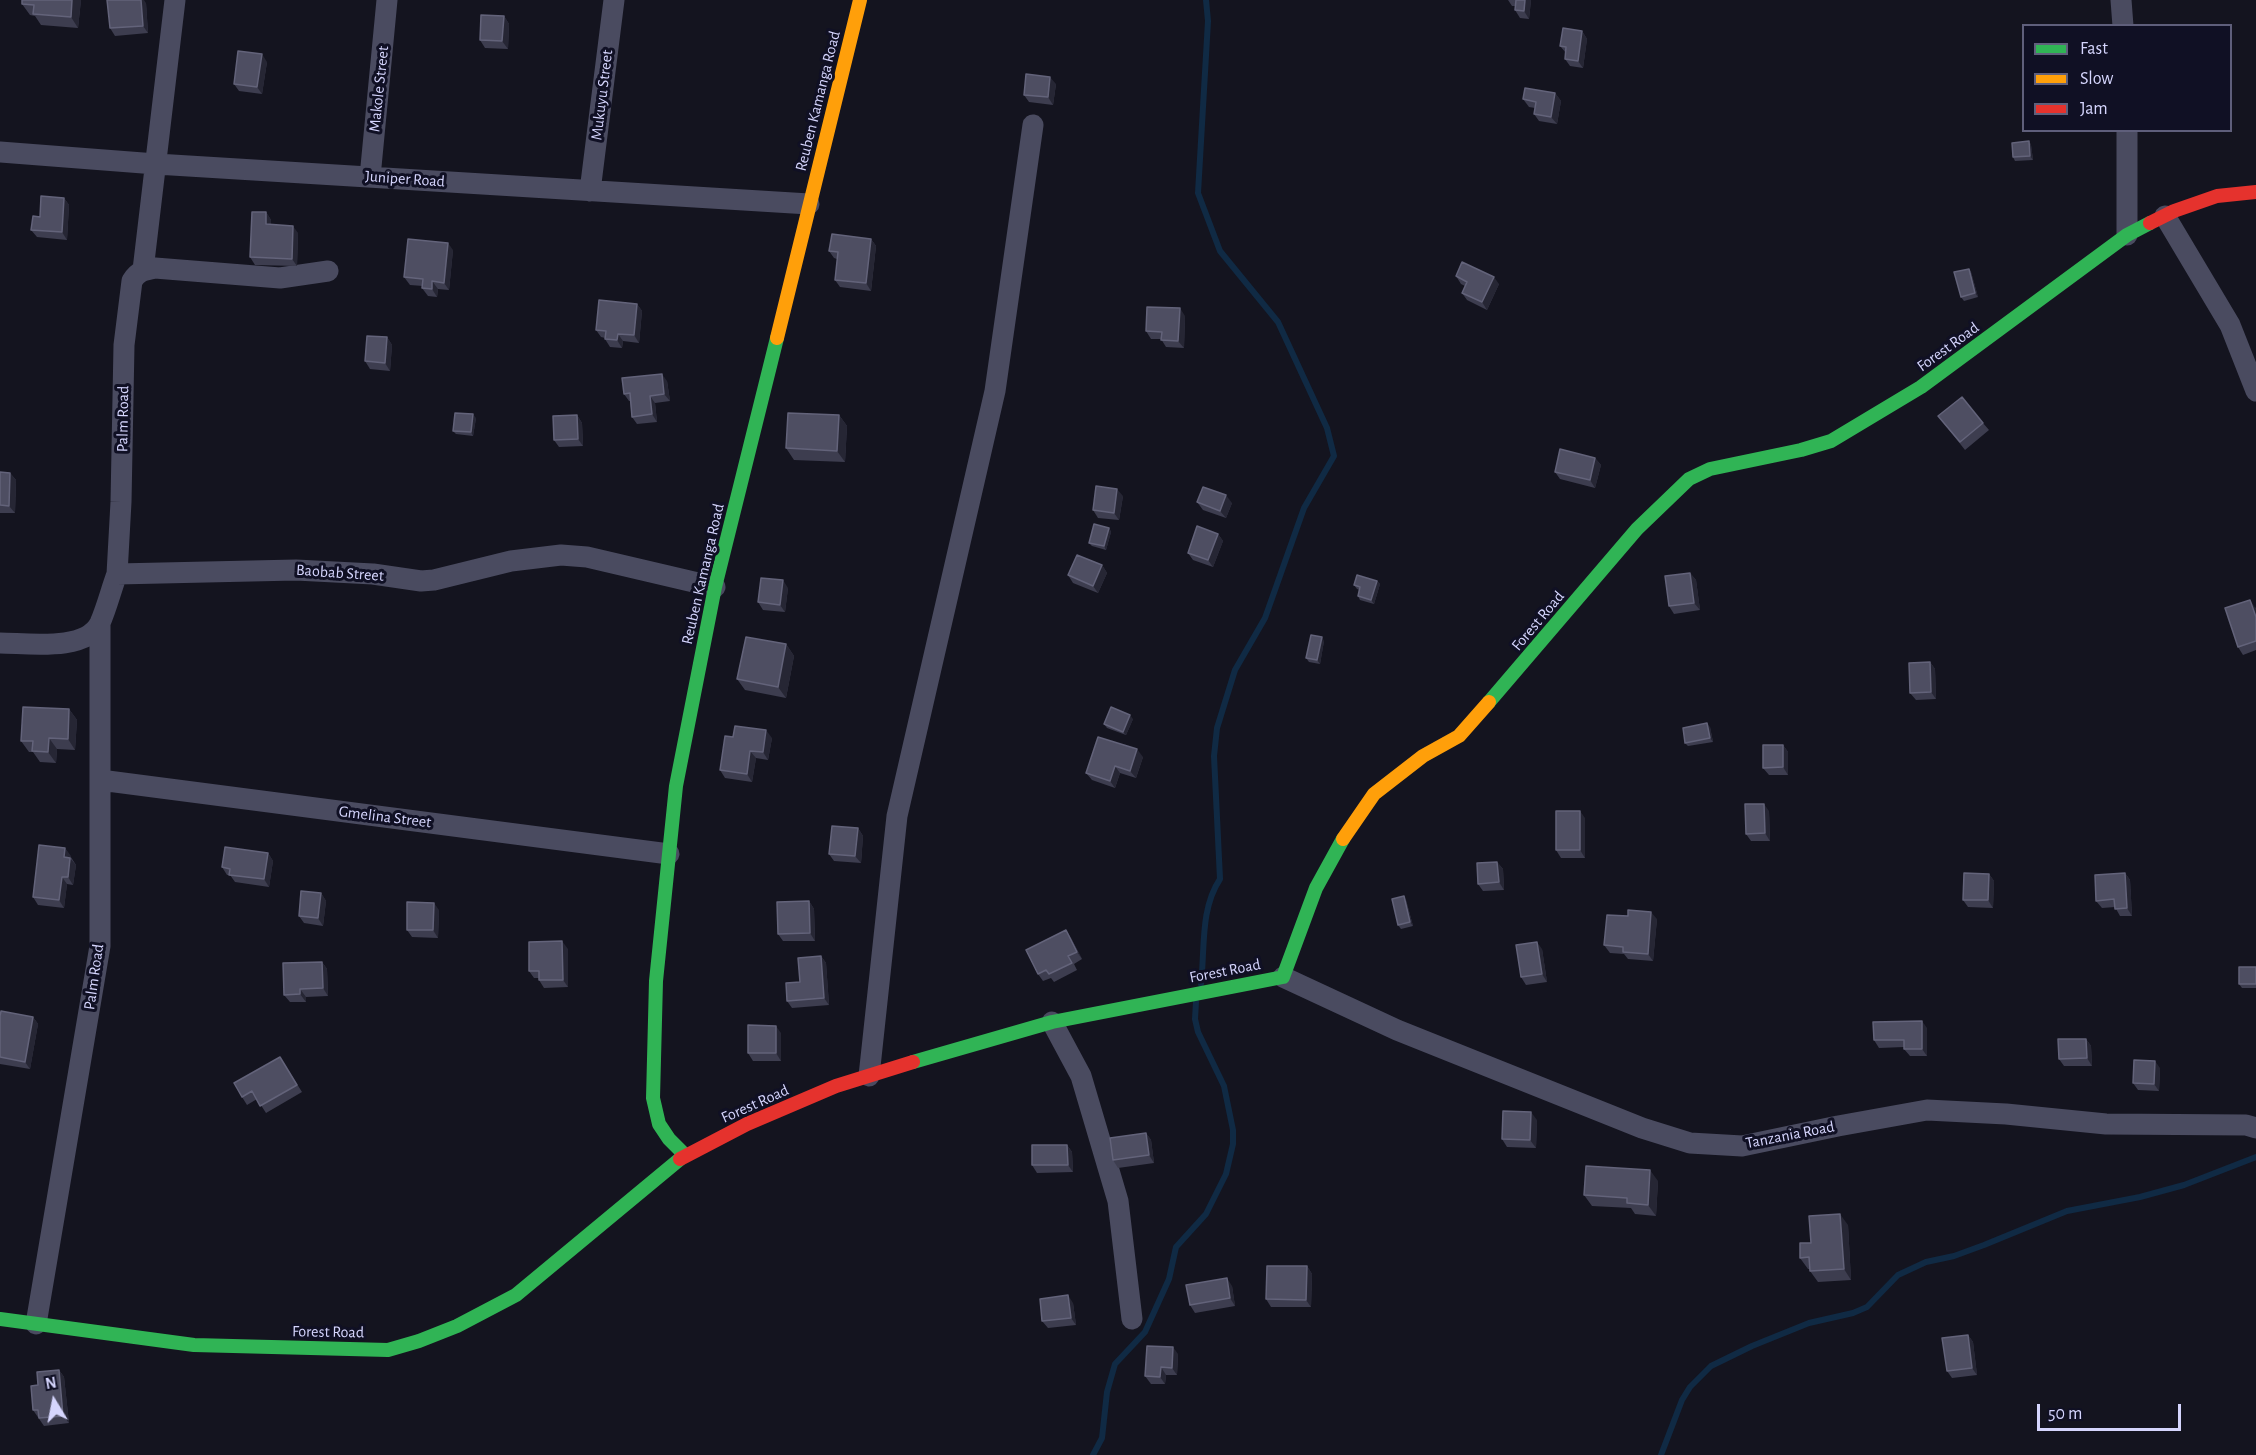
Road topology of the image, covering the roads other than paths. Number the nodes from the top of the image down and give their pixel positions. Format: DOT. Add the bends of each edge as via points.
graph roads {
  1 [pos="175,0"];
  2 [pos="387,0"];
  3 [pos="614,0"];
  4 [pos="860,0"];
  5 [pos="2121,0"];
  6 [pos="2123,24"];
  7 [pos="1033,125"];
  8 [pos="2127,132"];
  9 [pos="0,152"];
  10 [pos="156,164"];
  11 [pos="370,177"];
  12 [pos="590,191"];
  13 [pos="2256,192"];
  14 [pos="809,204"];
  15 [pos="2165,216"];
  16 [pos="2127,235"];
  17 [pos="143,270"];
  18 [pos="328,271"];
  19 [pos="2256,391"];
  20 [pos="117,574"];
  21 [pos="715,587"];
  22 [pos="100,625"];
  23 [pos="0,643"];
  24 [pos="100,780"];
  25 [pos="669,854"];
  26 [pos="1283,977"];
  27 [pos="1052,1022"];
  28 [pos="869,1076"];
  29 [pos="2253,1122"];
  30 [pos="686,1155"];
  31 [pos="0,1319"];
  32 [pos="1132,1319"];
  33 [pos="36,1324"];
  1 -- 10 [label="street, Palm Road"];
  2 -- 11 [label="street, Makole Street"];
  3 -- 12 [label="street, Mukuyu Street"];
  4 -- 14 [label="street, Reuben Kamanga Road"];
  5 -- 6 [label="street"];
  7 -- 28 [label="street" via="995,391 897,816"];
  8 -- 16 [label="street"];
  9 -- 10 [label="street, Juniper Road"];
  10 -- 11 [label="street, Juniper Road"];
  10 -- 17 [label="street, Palm Road"];
  11 -- 12 [label="street, Juniper Road"];
  12 -- 14 [label="street, Juniper Road"];
  13 -- 15 [label="street, Forest Road" via="2217,196"];
  14 -- 21 [label="street, Reuben Kamanga Road"];
  15 -- 16 [label="street, Forest Road"];
  15 -- 19 [label="street" via="2230,325"];
  16 -- 26 [label="street, Forest Road" via="1921,387 1831,441 1710,469 1689,479 1637,529 1459,736 1423,756 1374,794 1316,888"];
  17 -- 18 [label="street" via="280,278"];
  17 -- 20 [label="street, Palm Road" via="132,281 124,345"];
  20 -- 21 [label="street, Baobab Street" via="296,570 421,581 511,561 561,555 587,557"];
  20 -- 22 [label="street"];
  21 -- 25 [label="street, Reuben Kamanga Road" via="676,786"];
  22 -- 23 [label="street" via="75,642"];
  22 -- 24 [label="street, Palm Road"];
  24 -- 25 [label="street, Gmelina Street"];
  24 -- 33 [label="street, Palm Road" via="100,946"];
  25 -- 30 [label="street, Reuben Kamanga Road" via="656,981 653,1098 659,1124"];
  26 -- 27 [label="street, Forest Road"];
  26 -- 29 [label="street, Tanzania Road" via="1397,1030 1689,1143 1742,1146 1927,1110 2106,1124"];
  27 -- 28 [label="street, Forest Road"];
  27 -- 32 [label="street" via="1081,1076 1118,1201"];
  28 -- 30 [label="street, Forest Road" via="747,1124"];
  30 -- 33 [label="street, Forest Road" via="516,1295 457,1326 388,1350 194,1345"];
  31 -- 33 [label="street, Forest Road"];
}
